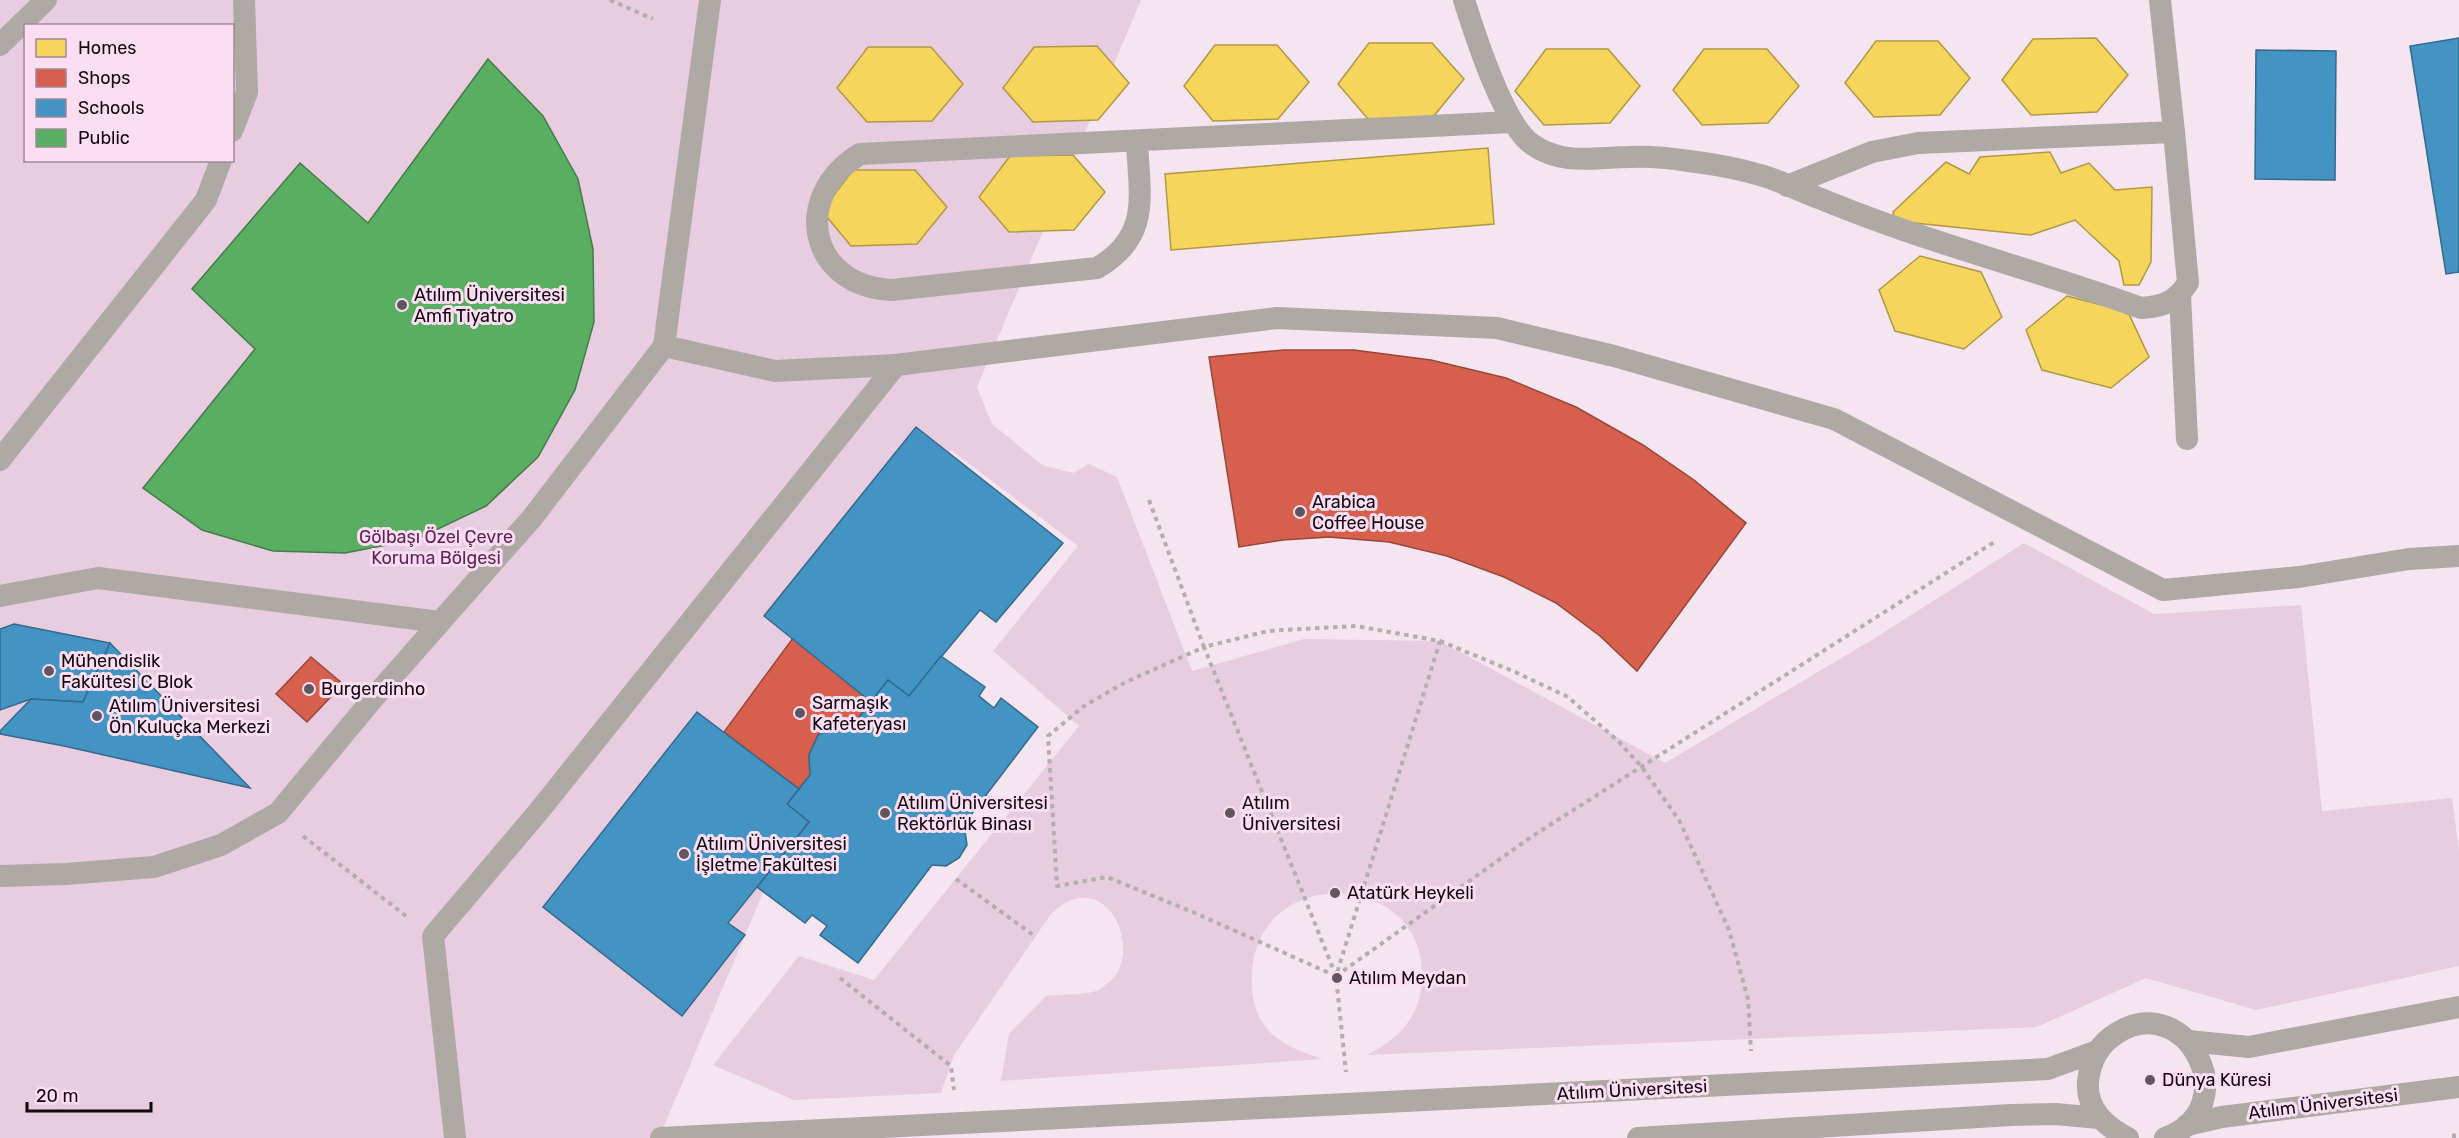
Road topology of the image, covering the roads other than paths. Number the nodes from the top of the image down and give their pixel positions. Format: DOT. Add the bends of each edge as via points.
graph roads {
  1 [pos="46,0"];
  2 [pos="244,0"];
  3 [pos="710,0"];
  4 [pos="1464,0"];
  5 [pos="2160,0"];
  6 [pos="0,45"];
  7 [pos="1512,122"];
  8 [pos="234,126"];
  9 [pos="2174,132"];
  10 [pos="1137,141"];
  11 [pos="220,162"];
  12 [pos="1787,186"];
  13 [pos="2180,295"];
  14 [pos="664,346"];
  15 [pos="896,365"];
  16 [pos="2187,439"];
  17 [pos="0,460"];
  18 [pos="2459,556"];
  19 [pos="0,596"];
  20 [pos="439,622"];
  21 [pos="0,876"];
  22 [pos="2459,1007"];
  23 [pos="2188,1041"];
  24 [pos="2097,1051"];
  25 [pos="2459,1087"];
  26 [pos="2100,1118"];
  27 [pos="2187,1125"];
  28 [pos="455,1138"];
  29 [pos="661,1138"];
  30 [pos="1638,1138"];
  31 [pos="2127,1138"];
  32 [pos="2165,1138"];
  1 -- 6 [label="lane"];
  2 -- 8 [label="lane" via="247,92"];
  3 -- 14 [label="lane"];
  4 -- 7 [label="lane" via="1478,44"];
  5 -- 9 [label="lane"];
  7 -- 10 [label="lane"];
  7 -- 12 [label="lane" via="1530,144 1561,158 1666,158 1714,164 1761,175"];
  9 -- 12 [label="lane" via="1918,143 1872,152"];
  9 -- 13 [label="lane" via="2188,283"];
  10 -- 10 [label="lane" via="860,154 831,178 822,195 817,220 821,247 845,277 875,289 1097,268 1122,250 1137,224"];
  11 -- 17 [label="lane" via="206,201"];
  12 -- 13 [label="lane" via="1857,214 2141,308 2168,304"];
  13 -- 16 [label="lane"];
  14 -- 15 [label="lane" via="775,372"];
  14 -- 20 [label="lane" via="532,518"];
  15 -- 18 [label="lane" via="1277,318 1497,328 1614,356 1834,419 2163,590"];
  15 -- 28 [label="lane" via="539,811 434,936"];
  19 -- 20 [label="lane" via="98,578"];
  20 -- 21 [label="lane" via="278,813 221,845 154,867"];
  22 -- 23 [label="lane" via="2249,1047"];
  23 -- 24 [label="lane, Atılım Üniversitesi" via="2159,1025 2141,1024 2123,1029"];
  23 -- 27 [label="lane, Atılım Üniversitesi" via="2198,1053 2206,1083 2204,1098"];
  24 -- 26 [label="lane" via="2088,1085"];
  24 -- 29 [label="lane, Atılım Üniversitesi" via="2048,1070"];
  25 -- 27 [label="lane, Atılım Üniversitesi" via="2222,1117"];
  26 -- 30 [label="lane" via="2011,1115"];
  26 -- 31 [label="lane"];
  27 -- 32 [label="lane, Atılım Üniversitesi"];
}
